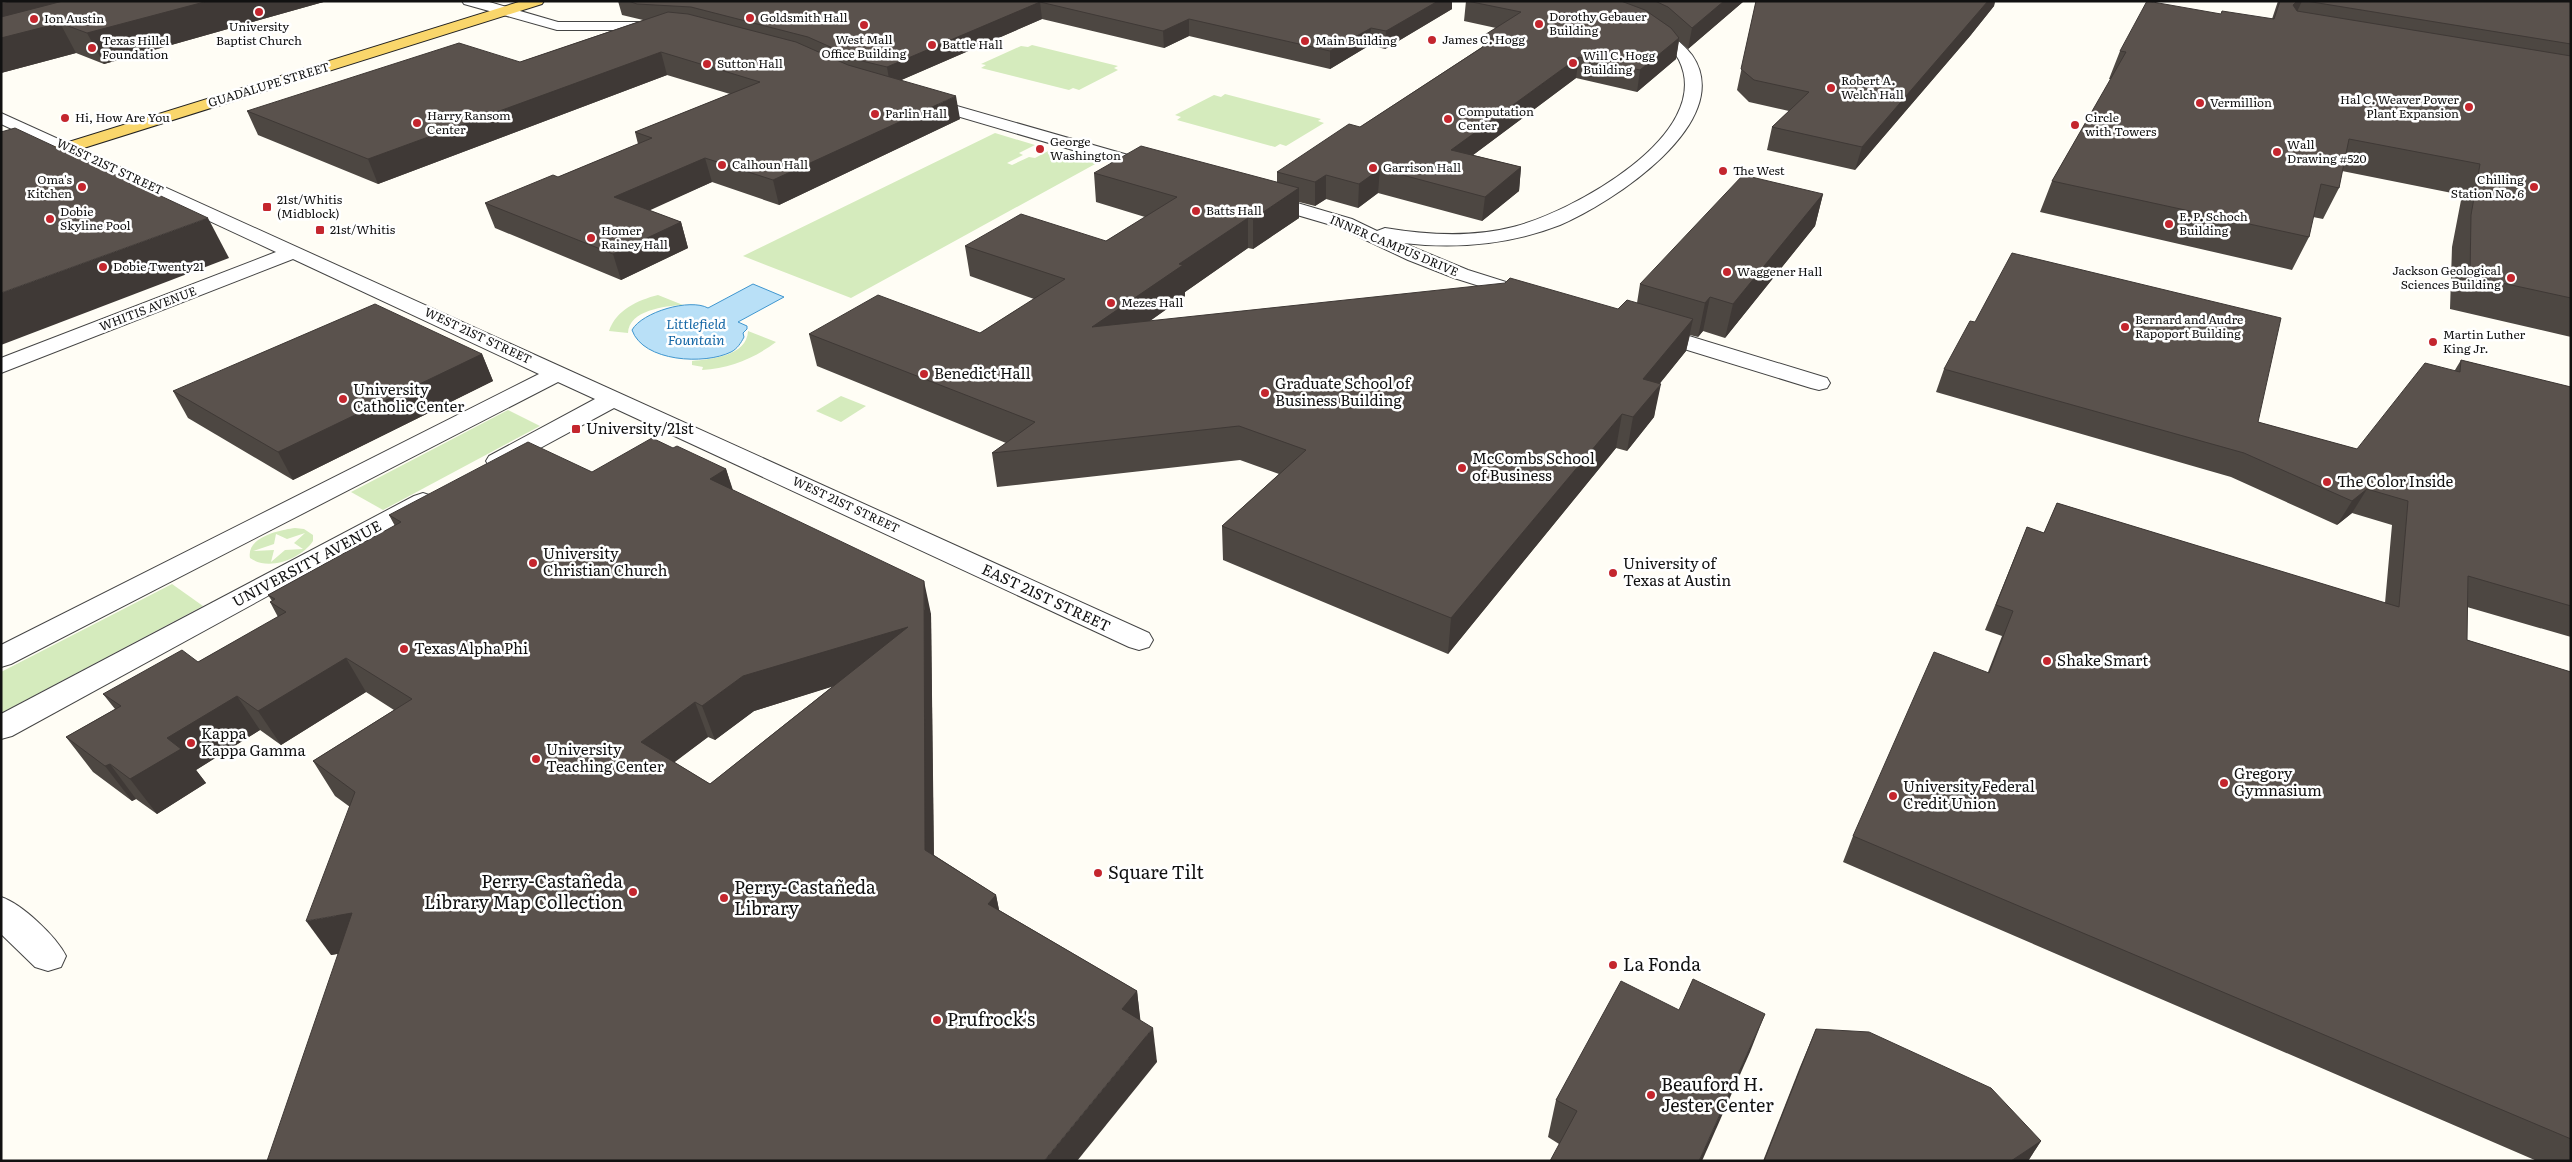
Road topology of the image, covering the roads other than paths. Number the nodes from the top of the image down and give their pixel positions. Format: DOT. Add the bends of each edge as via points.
graph roads {
  1 [pos="469,1"];
  2 [pos="537,1"];
  3 [pos="504,12"];
  4 [pos="1629,19"];
  5 [pos="676,26"];
  6 [pos="908,97"];
  7 [pos="1,118"];
  8 [pos="68,148"];
  9 [pos="1,169"];
  10 [pos="1172,173"];
  11 [pos="1244,194"];
  12 [pos="1346,223"];
  13 [pos="294,252"];
  14 [pos="1549,301"];
  15 [pos="1638,328"];
  16 [pos="1,366"];
  17 [pos="558,373"];
  18 [pos="1819,382"];
  19 [pos="612,398"];
  20 [pos="474,474"];
  21 [pos="440,492"];
  22 [pos="954,555"];
  23 [pos="1139,640"];
  24 [pos="1,657"];
  25 [pos="1,728"];
  26 [pos="1,911"];
  27 [pos="48,956"];
  1 -- 3 [label="street"];
  2 -- 3 [label="main road, GUADALUPE STREET"];
  3 -- 5 [label="street" via="567,27"];
  3 -- 8 [label="main road, GUADALUPE STREET"];
  4 -- 12 [label="street" via="1676,46 1691,67 1695,85 1692,101 1672,136 1656,155 1632,174 1563,217 1487,239 1408,238"];
  6 -- 10 [label="street"];
  7 -- 8 [label="street, WEST 21ST STREET"];
  8 -- 9 [label="main road, GUADALUPE STREET"];
  8 -- 13 [label="street, WEST 21ST STREET"];
  11 -- 12 [label="street, INNER CAMPUS DRIVE"];
  12 -- 14 [label="street, INNER CAMPUS DRIVE" via="1461,274"];
  13 -- 16 [label="street, WHITIS AVENUE"];
  13 -- 17 [label="street, WEST 21ST STREET"];
  15 -- 18 [label="street"];
  17 -- 19 [label="street, WEST 21ST STREET"];
  17 -- 24 [label="street"];
  19 -- 20 [label="street"];
  19 -- 22 [label="street, WEST 21ST STREET"];
  21 -- 25 [label="street, UNIVERSITY AVENUE"];
  22 -- 23 [label="street, EAST 21ST STREET"];
  26 -- 27 [label="street"];
}
